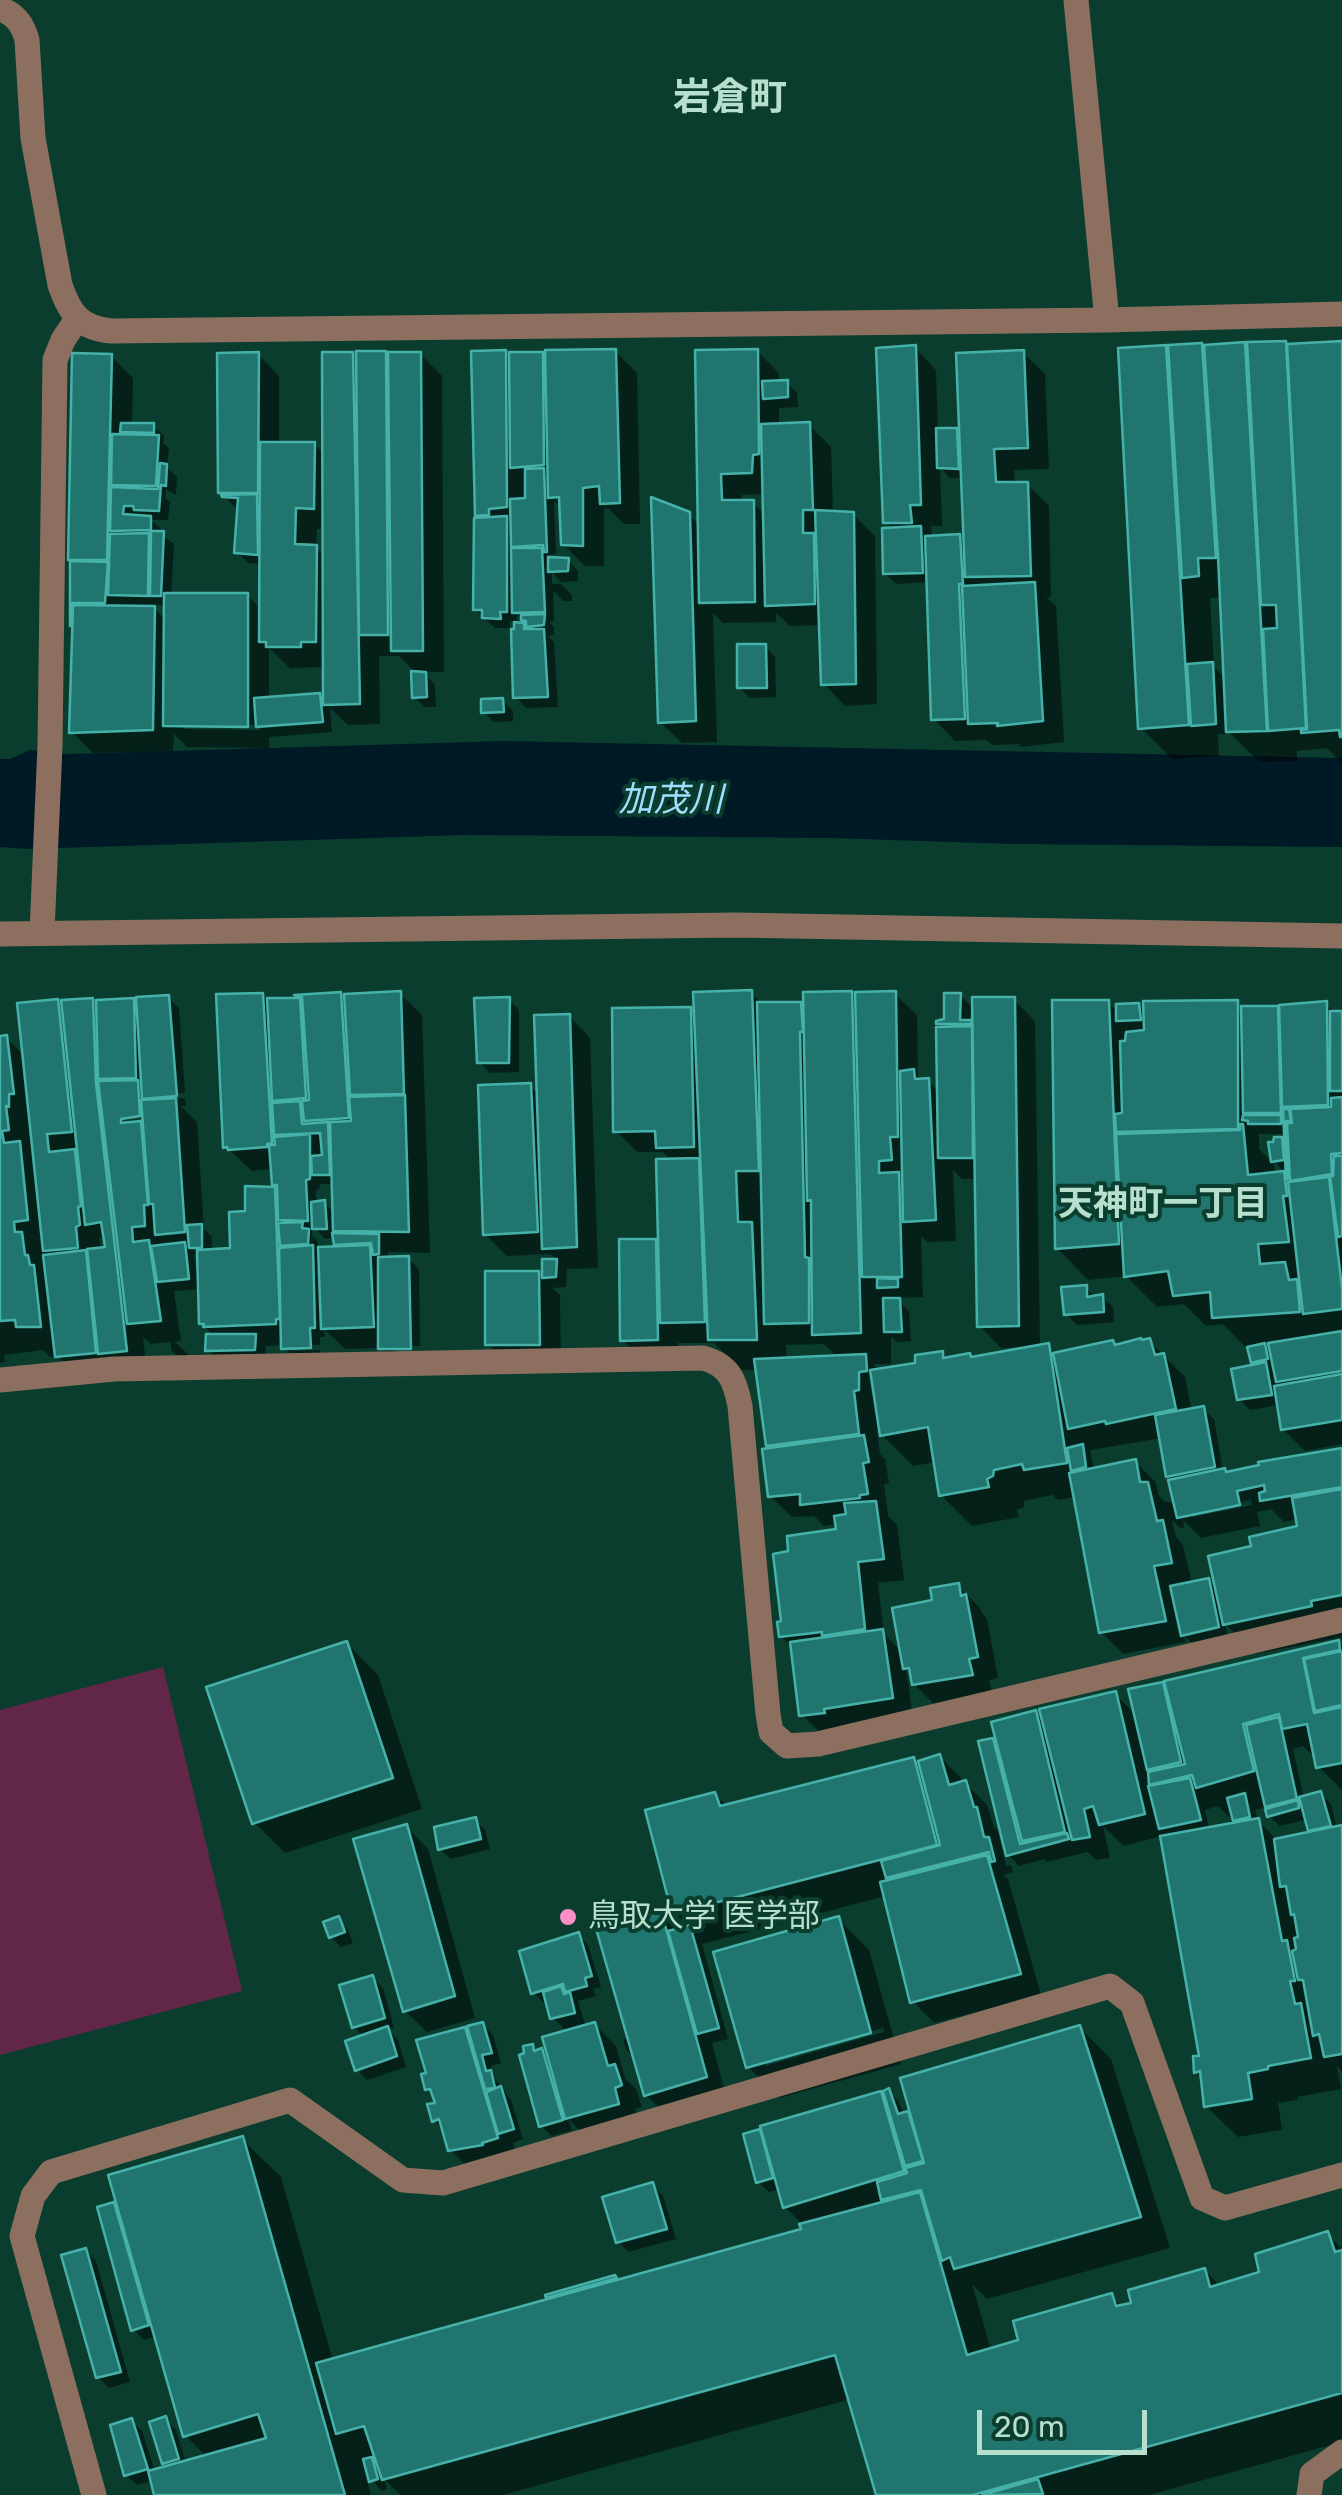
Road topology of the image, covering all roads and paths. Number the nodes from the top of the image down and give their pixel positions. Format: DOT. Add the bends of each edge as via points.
graph roads {
  1 [pos="1076,0"];
  2 [pos="12,8"];
  3 [pos="1342,314"];
  4 [pos="77,319"];
  5 [pos="1107,320"];
  6 [pos="42,932"];
  7 [pos="0,934"];
  8 [pos="1342,936"];
  9 [pos="0,1380"];
  10 [pos="1342,1620"];
  11 [pos="1342,2175"];
  12 [pos="1342,2452"];
  13 [pos="94,2495"];
  14 [pos="1309,2495"];
  1 -- 5 [label="street"];
  2 -- 4 [label="street" via="27,40 33,138 60,285"];
  3 -- 5 [label="street"];
  4 -- 5 [label="street" via="111,331"];
  4 -- 6 [label="street" via="54,360"];
  6 -- 7 [label="street"];
  6 -- 8 [label="street" via="736,925"];
  9 -- 10 [label="street" via="114,1369 719,1362 740,1406 768,1714 772,1732 787,1746"];
  11 -- 13 [label="street" via="1225,2208 1202,2198 1132,2004 1110,1986 443,2182 403,2180 290,2100 51,2172 32,2196 22,2236"];
  12 -- 14 [label="street" via="1312,2474"];
}
